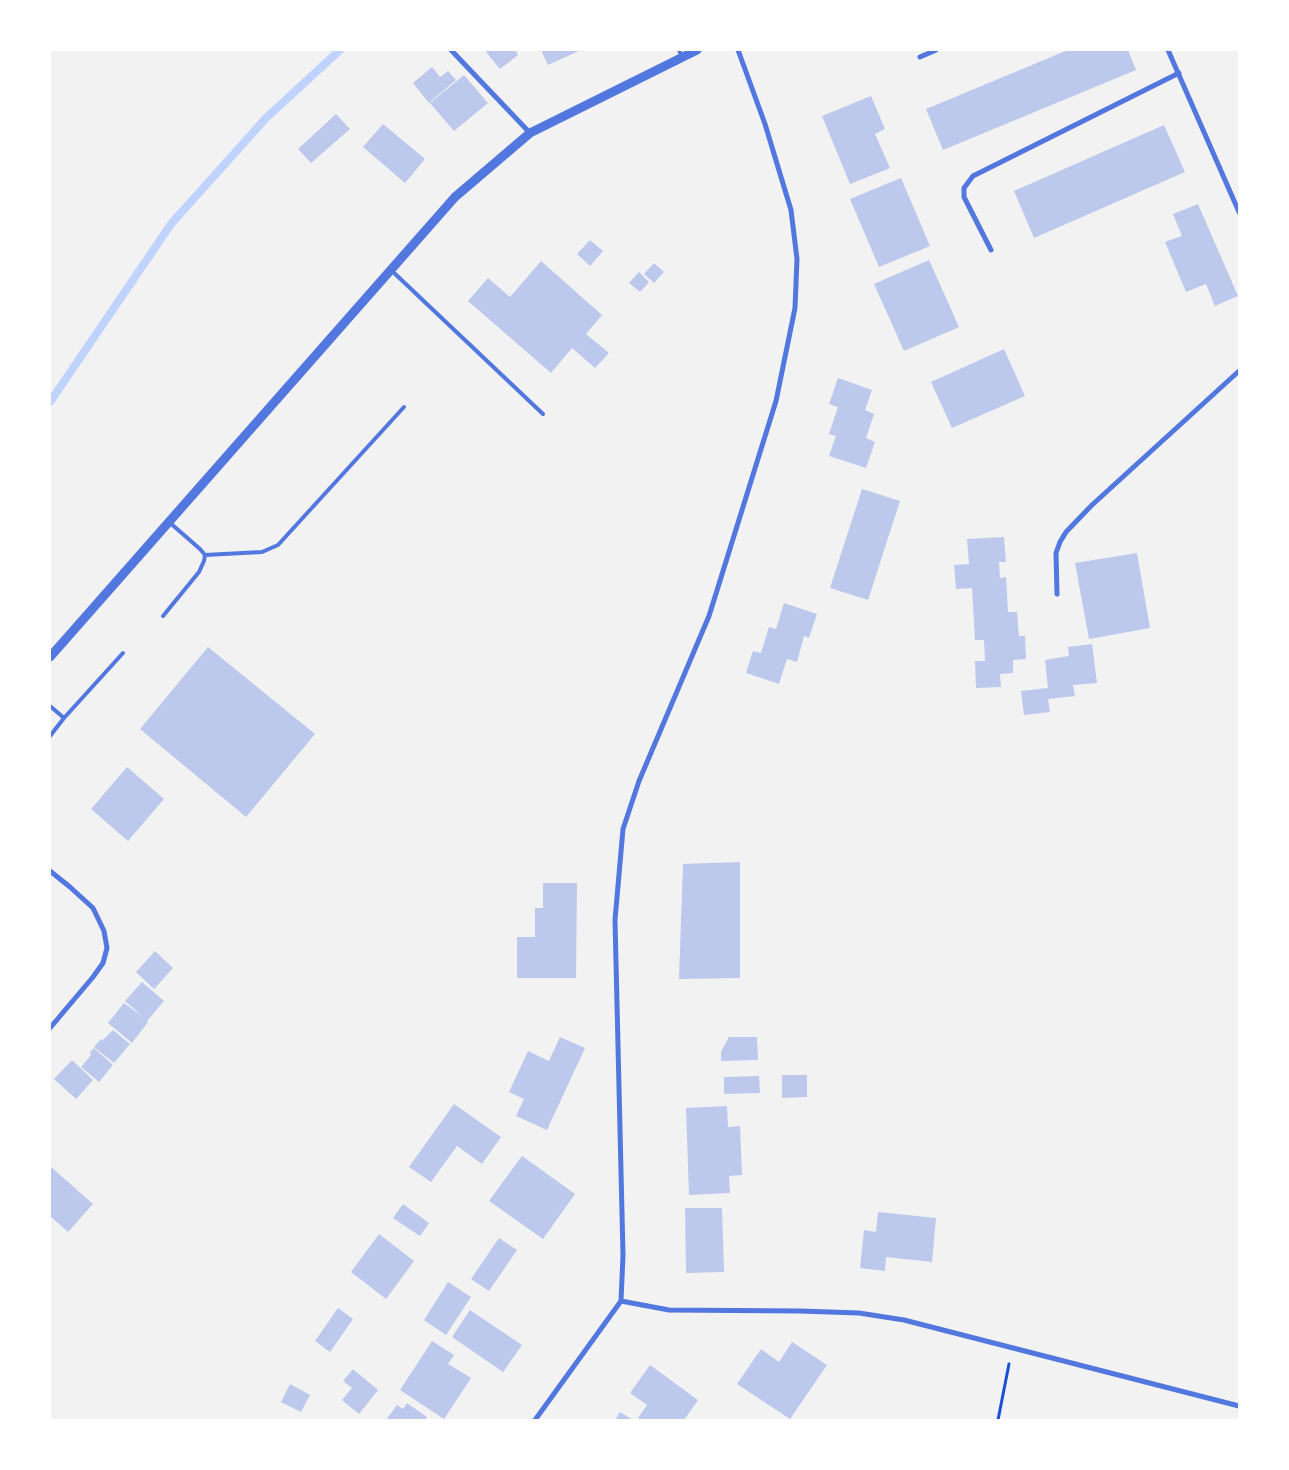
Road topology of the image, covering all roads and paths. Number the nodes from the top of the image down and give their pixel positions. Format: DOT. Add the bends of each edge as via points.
graph roads {
  1 [pos="451,50"];
  2 [pos="697,50"];
  3 [pos="738,50"];
  4 [pos="936,50"];
  5 [pos="1168,50"];
  6 [pos="681,54"];
  7 [pos="920,57"];
  8 [pos="1179,73"];
  9 [pos="530,133"];
  10 [pos="1239,212"];
  11 [pos="991,250"];
  12 [pos="392,270"];
  13 [pos="1239,371"];
  14 [pos="404,407"];
  15 [pos="543,414"];
  16 [pos="169,522"];
  17 [pos="205,555"];
  18 [pos="1057,594"];
  19 [pos="163,616"];
  20 [pos="123,653"];
  21 [pos="50,657"];
  22 [pos="50,706"];
  23 [pos="64,718"];
  24 [pos="50,736"];
  25 [pos="50,871"];
  26 [pos="50,1028"];
  27 [pos="621,1301"];
  28 [pos="1011,1348"];
  29 [pos="1239,1406"];
  30 [pos="534,1420"];
  31 [pos="998,1420"];
  1 -- 9 [label="street"];
  2 -- 6 [label="street"];
  3 -- 27 [label="street" via="791,210 797,259 795,308 776,402 710,616 639,781 623,830 614,920 623,1255"];
  4 -- 7 [label="street"];
  5 -- 8 [label="street"];
  6 -- 9 [label="street"];
  8 -- 10 [label="street"];
  8 -- 11 [label="street" via="973,176 963,192"];
  9 -- 12 [label="street" via="455,197"];
  12 -- 15 [label="lane"];
  12 -- 16 [label="street"];
  13 -- 18 [label="street" via="1066,532 1056,553"];
  14 -- 17 [label="lane" via="278,546 262,552"];
  16 -- 17 [label="lane"];
  16 -- 21 [label="street"];
  17 -- 19 [label="lane" via="199,572"];
  20 -- 23 [label="lane"];
  22 -- 23 [label="lane"];
  23 -- 24 [label="lane"];
  25 -- 26 [label="street" via="93,908 104,931 107,948 93,977"];
  27 -- 28 [label="street" via="669,1310 859,1313 904,1320"];
  27 -- 30 [label="street"];
  28 -- 29 [label="street"];
  28 -- 31 [label="path"];
}
